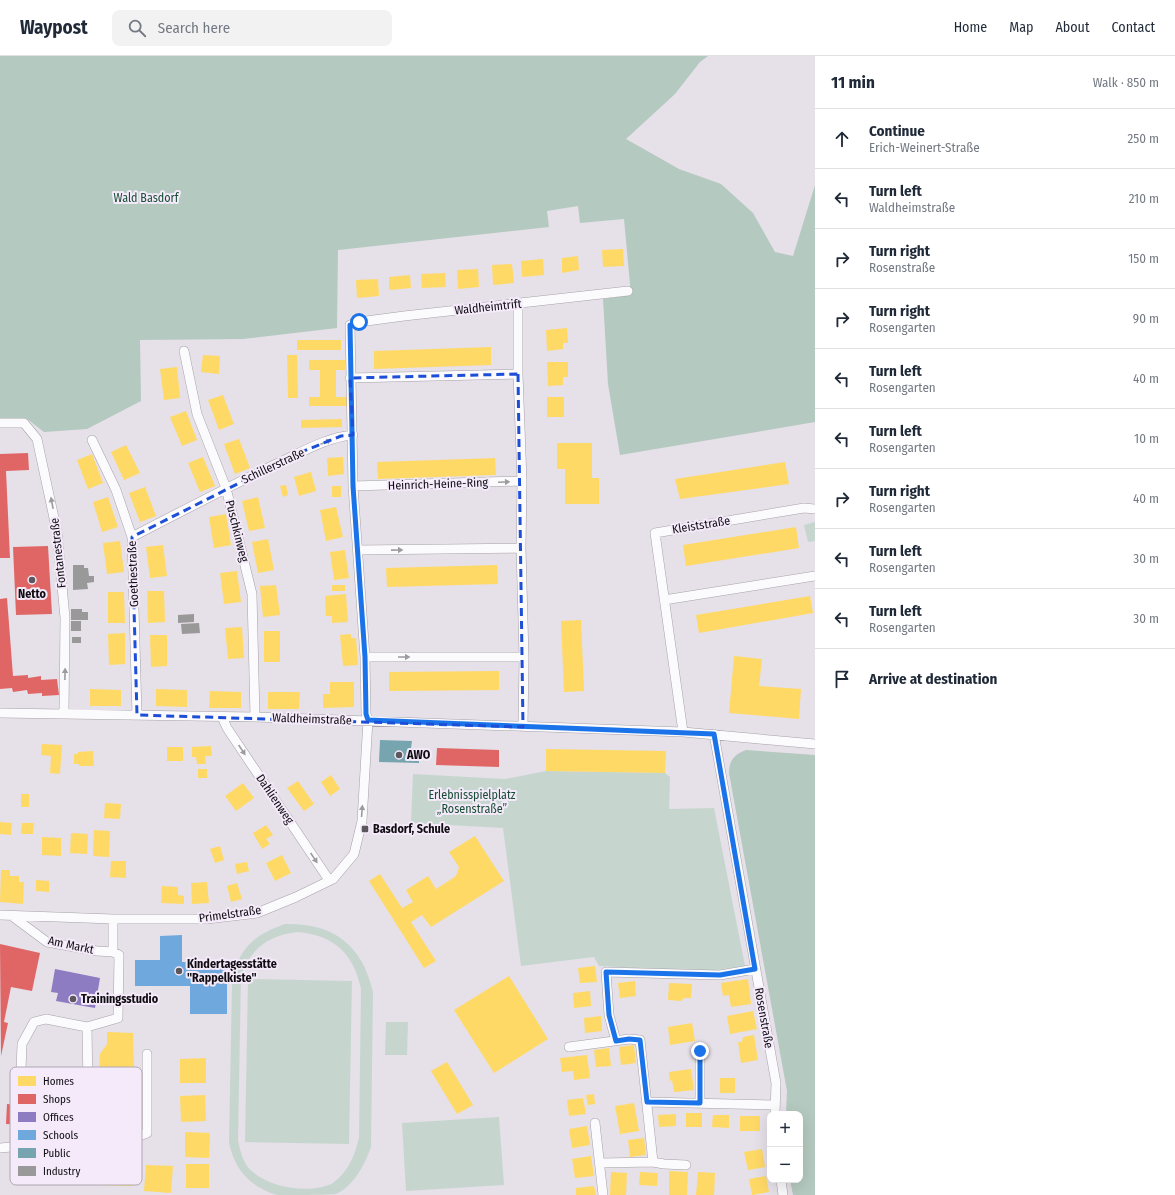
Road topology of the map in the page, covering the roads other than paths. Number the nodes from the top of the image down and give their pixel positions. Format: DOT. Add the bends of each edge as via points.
graph roads {
  1 [pos="628,291"];
  2 [pos="518,304"];
  3 [pos="350,325"];
  4 [pos="184,351"];
  5 [pos="518,374"];
  6 [pos="350,378"];
  7 [pos="0,423"];
  8 [pos="353,435"];
  9 [pos="92,440"];
  10 [pos="522,481"];
  11 [pos="353,486"];
  12 [pos="226,488"];
  13 [pos="815,509"];
  14 [pos="132,537"];
  15 [pos="521,548"];
  16 [pos="358,550"];
  17 [pos="815,576"];
  18 [pos="664,600"];
  19 [pos="365,657"];
  20 [pos="524,657"];
  21 [pos="0,713"];
  22 [pos="64,713"];
  23 [pos="137,715"];
  24 [pos="222,717"];
  25 [pos="255,717"];
  26 [pos="368,720"];
  27 [pos="523,726"];
  28 [pos="683,732"];
  29 [pos="714,734"];
  30 [pos="815,744"];
  31 [pos="329,880"];
  32 [pos="0,916"];
  33 [pos="12,916"];
  34 [pos="113,919"];
  35 [pos="113,952"];
  36 [pos="755,969"];
  37 [pos="87,1028"];
  38 [pos="616,1041"];
  39 [pos="569,1047"];
  40 [pos="700,1051"];
  41 [pos="148,1054"];
  42 [pos="21,1067"];
  43 [pos="88,1067"];
  44 [pos="647,1102"];
  45 [pos="700,1103"];
  46 [pos="775,1109"];
  47 [pos="595,1123"];
  48 [pos="142,1135"];
  49 [pos="10,1147"];
  50 [pos="0,1148"];
  51 [pos="653,1162"];
  52 [pos="600,1163"];
  53 [pos="686,1165"];
  54 [pos="781,1183"];
  55 [pos="603,1195"];
  56 [pos="783,1195"];
  1 -- 2 [label="street, Waldheimtrift"];
  2 -- 3 [label="street, Waldheimtrift" via="404,316"];
  2 -- 5 [label="street"];
  3 -- 6 [label="street, Primelstraße"];
  4 -- 12 [label="street, Puschkinweg" via="197,414"];
  5 -- 6 [label="street"];
  5 -- 10 [label="street"];
  6 -- 8 [label="street, Primelstraße"];
  22 -- 7 [label="street, Fontanestraße, one-way" via="64,610 57,532 45,469 37,439 24,423"];
  8 -- 11 [label="street, Primelstraße"];
  12 -- 8 [label="street, Schillerstraße, one-way" via="299,453 340,436"];
  9 -- 14 [label="street, Goethestraße" via="116,490"];
  11 -- 10 [label="street, Heinrich-Heine-Ring, one-way"];
  10 -- 15 [label="street"];
  11 -- 16 [label="street, Primelstraße"];
  12 -- 14 [label="street, Schillerstraße"];
  12 -- 25 [label="street, Puschkinweg" via="252,594"];
  13 -- 18 [label="street, Kleiststraße" via="804,508 655,533"];
  14 -- 23 [label="street, Goethestraße"];
  16 -- 15 [label="street, one-way"];
  15 -- 20 [label="street"];
  16 -- 19 [label="street, Primelstraße"];
  17 -- 18 [label="street"];
  18 -- 28 [label="street, Kleiststraße"];
  19 -- 20 [label="street, one-way"];
  19 -- 26 [label="street, Primelstraße"];
  20 -- 27 [label="street"];
  21 -- 22 [label="street, Waldheimstraße"];
  22 -- 23 [label="street, Waldheimstraße"];
  23 -- 24 [label="street, Waldheimstraße"];
  24 -- 25 [label="street, Waldheimstraße"];
  24 -- 31 [label="street, Dahlienweg, one-way"];
  25 -- 26 [label="street, Waldheimstraße"];
  26 -- 27 [label="street, Waldheimstraße"];
  31 -- 26 [label="street, Primelstraße, one-way" via="333,879 354,854 362,821"];
  27 -- 28 [label="street, Waldheimstraße"];
  28 -- 29 [label="street, Waldheimstraße"];
  29 -- 30 [label="street, Waldheimstraße"];
  29 -- 36 [label="street, Rosenstraße"];
  31 -- 34 [label="street, Primelstraße" via="257,913 207,919"];
  32 -- 33 [label="street, Primelstraße"];
  33 -- 34 [label="street, Primelstraße"];
  33 -- 35 [label="street, Am Markt" via="46,942"];
  34 -- 35 [label="street, Am Markt"];
  35 -- 37 [label="street, Am Markt" via="119,955 118,1018"];
  36 -- 38 [label="street" via="720,975 606,972 609,1015"];
  36 -- 46 [label="street, Rosenstraße" via="776,1084"];
  37 -- 42 [label="street" via="46,1019 34,1022 22,1044"];
  37 -- 43 [label="street"];
  38 -- 39 [label="street"];
  38 -- 44 [label="street" via="640,1040"];
  40 -- 45 [label="street"];
  41 -- 48 [label="street" via="147,1133"];
  44 -- 45 [label="street"];
  44 -- 51 [label="street"];
  45 -- 46 [label="street"];
  47 -- 52 [label="street"];
  49 -- 50 [label="street"];
  51 -- 52 [label="street"];
  51 -- 53 [label="street"];
  52 -- 55 [label="street"];
  54 -- 56 [label="street"];
}
